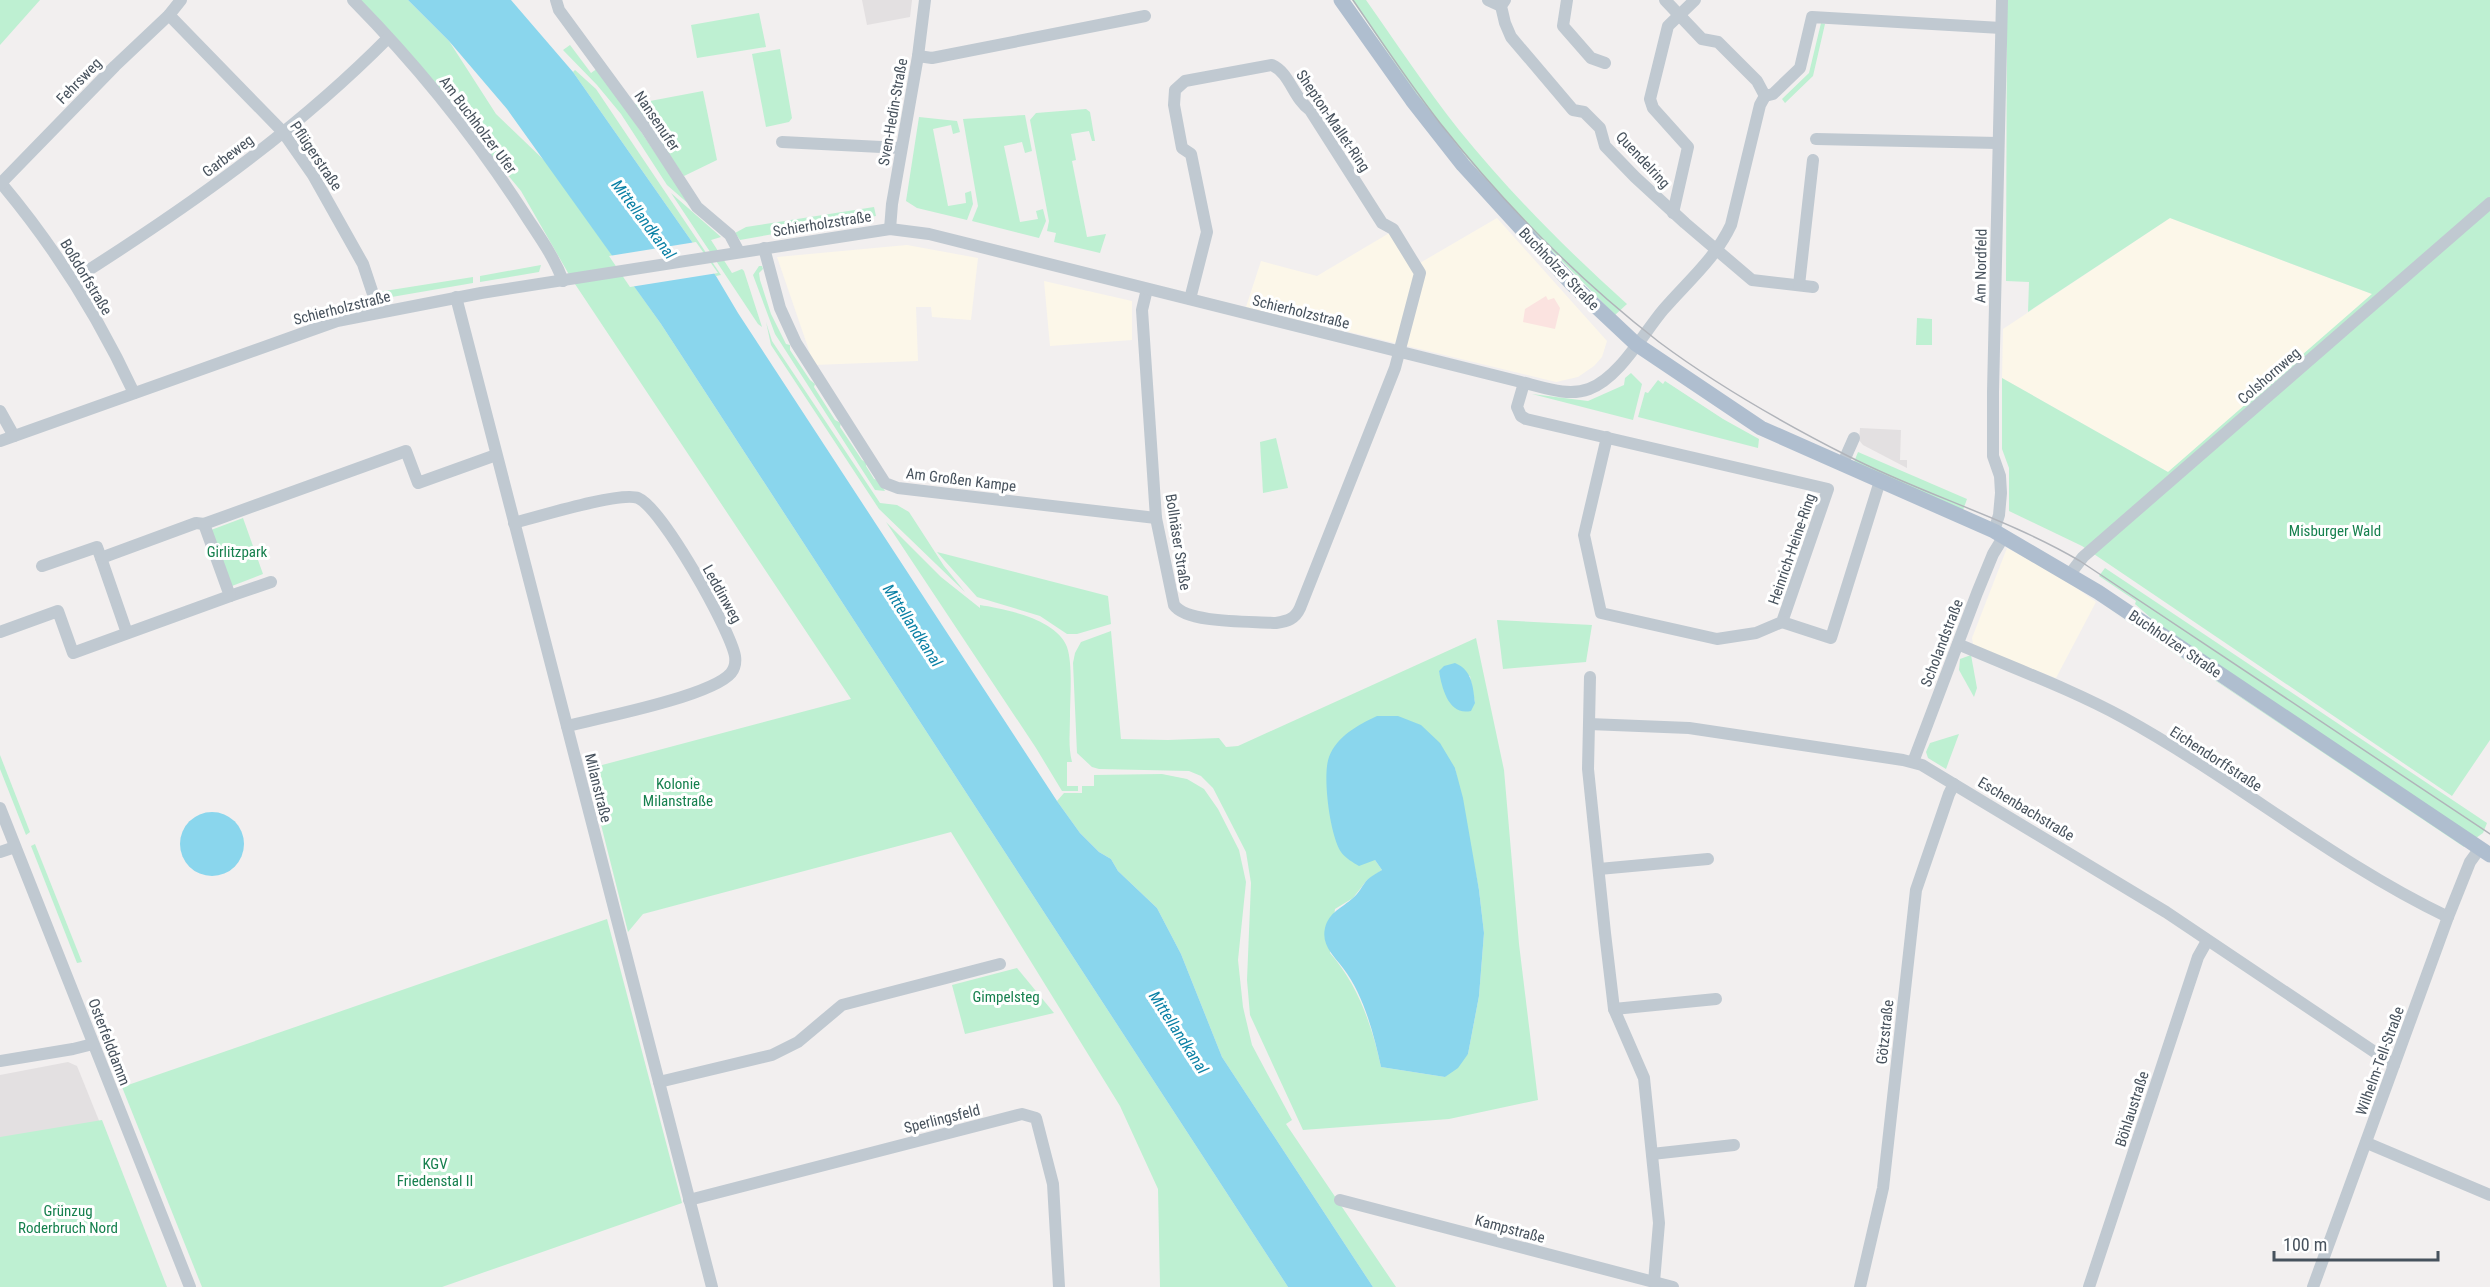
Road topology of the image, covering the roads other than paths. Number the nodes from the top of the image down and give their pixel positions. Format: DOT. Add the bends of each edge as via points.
graph roads {
  1 [pos="181,0"];
  2 [pos="353,0"];
  3 [pos="556,0"];
  4 [pos="925,0"];
  5 [pos="1341,0"];
  6 [pos="1488,0"];
  7 [pos="1567,0"];
  8 [pos="1665,0"];
  9 [pos="1695,0"];
  10 [pos="2002,0"];
  11 [pos="1503,3"];
  12 [pos="169,15"];
  13 [pos="1679,15"];
  14 [pos="1145,16"];
  15 [pos="2001,28"];
  16 [pos="388,38"];
  17 [pos="918,56"];
  18 [pos="1605,63"];
  19 [pos="1765,96"];
  20 [pos="284,132"];
  21 [pos="1816,139"];
  22 [pos="782,142"];
  23 [pos="1998,143"];
  24 [pos="901,148"];
  25 [pos="1813,160"];
  26 [pos="1,183"];
  27 [pos="2490,203"];
  28 [pos="1673,213"];
  29 [pos="890,229"];
  30 [pos="764,248"];
  31 [pos="1716,251"];
  32 [pos="739,252"];
  33 [pos="73,280"];
  34 [pos="563,280"];
  35 [pos="1799,285"];
  36 [pos="1813,287"];
  37 [pos="1147,289"];
  38 [pos="456,297"];
  39 [pos="1190,299"];
  40 [pos="379,312"];
  41 [pos="1636,344"];
  42 [pos="1400,352"];
  43 [pos="1524,383"];
  44 [pos="134,393"];
  45 [pos="0,411"];
  46 [pos="14,436"];
  47 [pos="1607,437"];
  48 [pos="1854,438"];
  49 [pos="0,441"];
  50 [pos="496,455"];
  51 [pos="1842,465"];
  52 [pos="1880,481"];
  53 [pos="1156,518"];
  54 [pos="514,523"];
  55 [pos="204,524"];
  56 [pos="1999,533"];
  57 [pos="100,558"];
  58 [pos="42,566"];
  59 [pos="2070,574"];
  60 [pos="271,582"];
  61 [pos="230,596"];
  62 [pos="1782,622"];
  63 [pos="0,632"];
  64 [pos="127,633"];
  65 [pos="1958,644"];
  66 [pos="1590,677"];
  67 [pos="1588,724"];
  68 [pos="567,726"];
  69 [pos="1913,762"];
  70 [pos="1954,784"];
  71 [pos="0,808"];
  72 [pos="15,847"];
  73 [pos="0,852"];
  74 [pos="2485,852"];
  75 [pos="1708,859"];
  76 [pos="1599,869"];
  77 [pos="2448,917"];
  78 [pos="2207,941"];
  79 [pos="1000,964"];
  80 [pos="1716,999"];
  81 [pos="1614,1009"];
  82 [pos="93,1044"];
  83 [pos="0,1061"];
  84 [pos="2394,1065"];
  85 [pos="659,1082"];
  86 [pos="2367,1143"];
  87 [pos="1734,1145"];
  88 [pos="1652,1154"];
  89 [pos="2490,1195"];
  90 [pos="689,1200"];
  91 [pos="1340,1200"];
  92 [pos="1654,1282"];
  93 [pos="1638,1283"];
  94 [pos="190,1287"];
  95 [pos="712,1287"];
  96 [pos="1059,1287"];
  97 [pos="1672,1287"];
  98 [pos="1860,1287"];
  99 [pos="2089,1287"];
  100 [pos="2313,1287"];
  1 -- 12 [label="street, Fehrsweg"];
  2 -- 16 [label="street, Am Buchholzer Ufer"];
  3 -- 32 [label="street, Nansenufer" via="559,10 697,207 730,235"];
  4 -- 17 [label="street, Sven-Hedin-Straße"];
  5 -- 41 [label="main road, Buchholzer Straße" via="1463,165 1570,283"];
  6 -- 11 [label="street"];
  7 -- 18 [label="street" via="1563,26 1590,58"];
  8 -- 13 [label="street"];
  9 -- 13 [label="street"];
  10 -- 15 [label="street, Am Nordfeld"];
  11 -- 28 [label="street, Quendelring" via="1511,36 1545,78 1573,110 1584,112 1594,122 1605,146"];
  12 -- 20 [label="street, Pflügerstraße"];
  12 -- 26 [label="street, Fehrsweg"];
  13 -- 19 [label="street" via="1702,39 1718,42 1757,81"];
  13 -- 28 [label="street" via="1666,32 1650,99 1653,108 1688,147"];
  14 -- 17 [label="street" via="932,58"];
  15 -- 19 [label="street" via="1812,17 1800,68 1773,94"];
  15 -- 23 [label="street, Am Nordfeld"];
  16 -- 20 [label="street, Garbeweg"];
  16 -- 34 [label="street, Am Buchholzer Ufer" via="488,159"];
  17 -- 24 [label="street, Sven-Hedin-Straße"];
  19 -- 31 [label="street" via="1731,225"];
  20 -- 33 [label="street, Garbeweg" via="160,225"];
  20 -- 40 [label="street, Pflügerstraße" via="339,218 363,264"];
  21 -- 23 [label="street"];
  22 -- 24 [label="street"];
  23 -- 56 [label="street, Am Nordfeld" via="1993,444 2000,476"];
  24 -- 29 [label="street, Sven-Hedin-Straße"];
  25 -- 35 [label="street"];
  26 -- 33 [label="street, Boßdorfstraße"];
  27 -- 59 [label="street, Colshornweg" via="2083,557"];
  28 -- 31 [label="street, Quendelring"];
  29 -- 30 [label="street, Schierholzstraße"];
  29 -- 37 [label="street, Schierholzstraße" via="929,234"];
  30 -- 32 [label="street, Schierholzstraße"];
  30 -- 53 [label="street, Am Großen Kampe" via="780,308 796,343 885,483 898,488"];
  31 -- 35 [label="street, Quendelring" via="1752,280"];
  31 -- 41 [label="street"];
  32 -- 34 [label="street, Schierholzstraße"];
  33 -- 44 [label="street, Boßdorfstraße"];
  34 -- 38 [label="street, Schierholzstraße"];
  35 -- 36 [label="street, Quendelring"];
  37 -- 39 [label="street, Schierholzstraße"];
  37 -- 53 [label="street, Bollnäser Straße" via="1142,310"];
  38 -- 40 [label="street, Schierholzstraße"];
  38 -- 50 [label="street, Milanstraße"];
  39 -- 42 [label="street, Schierholzstraße"];
  39 -- 42 [label="street, Shepton-Mallet-Ring" via="1207,232 1191,154 1182,148 1175,90 1185,81 1272,65 1282,71 1310,110 1382,223 1393,229 1420,273"];
  40 -- 44 [label="street, Schierholzstraße" via="314,328"];
  41 -- 43 [label="street, Schierholzstraße" via="1607,377 1590,388 1564,392"];
  41 -- 51 [label="main road, Buchholzer Straße" via="1761,428"];
  42 -- 43 [label="street, Schierholzstraße"];
  42 -- 53 [label="street, Bollnäser Straße" via="1296,615 1288,621 1194,617 1178,610"];
  43 -- 47 [label="street, Heinrich-Heine-Ring" via="1517,407 1521,416"];
  44 -- 46 [label="street, Schierholzstraße"];
  45 -- 46 [label="street"];
  46 -- 49 [label="street, Schierholzstraße"];
  47 -- 62 [label="street, Heinrich-Heine-Ring" via="1584,535 1601,613 1717,639 1756,633"];
  47 -- 62 [label="street, Heinrich-Heine-Ring" via="1828,489"];
  48 -- 51 [label="street"];
  50 -- 54 [label="street, Milanstraße"];
  50 -- 55 [label="street" via="418,483 406,450"];
  51 -- 52 [label="main road, Buchholzer Straße"];
  52 -- 56 [label="main road, Buchholzer Straße"];
  52 -- 62 [label="street" via="1831,638"];
  54 -- 68 [label="street, Milanstraße"];
  54 -- 68 [label="street, Leddinweg" via="619,497 639,498 651,508 698,579 724,626 735,658 735,668 723,680 686,696"];
  55 -- 57 [label="street" via="196,523"];
  55 -- 61 [label="street"];
  56 -- 59 [label="main road, Buchholzer Straße"];
  56 -- 65 [label="street, Scholandstraße"];
  57 -- 58 [label="street" via="97,547"];
  57 -- 64 [label="street"];
  59 -- 74 [label="main road, Buchholzer Straße"];
  60 -- 61 [label="street"];
  61 -- 64 [label="street"];
  63 -- 64 [label="street" via="57,611 73,653"];
  65 -- 69 [label="street, Scholandstraße"];
  65 -- 77 [label="street, Eichendorffstraße" via="2123,718 2377,880"];
  66 -- 67 [label="street"];
  67 -- 69 [label="street, Eschenbachstraße" via="1689,728"];
  67 -- 76 [label="street" via="1588,769"];
  68 -- 85 [label="street, Milanstraße"];
  69 -- 70 [label="street, Eschenbachstraße"];
  70 -- 78 [label="street, Eschenbachstraße" via="2166,912"];
  70 -- 98 [label="street, Götzstraße" via="1916,890 1884,1182"];
  71 -- 72 [label="street, Osterfelddamm"];
  72 -- 73 [label="street"];
  72 -- 82 [label="street, Osterfelddamm"];
  74 -- 77 [label="street, Wilhelm-Tell-Straße" via="2470,862"];
  75 -- 76 [label="street"];
  76 -- 81 [label="street"];
  77 -- 84 [label="street, Wilhelm-Tell-Straße"];
  78 -- 84 [label="street, Eschenbachstraße"];
  78 -- 99 [label="street, Böhlaustraße" via="2198,957"];
  79 -- 85 [label="street" via="842,1005 798,1042 772,1055"];
  80 -- 81 [label="street"];
  81 -- 88 [label="street" via="1644,1078"];
  82 -- 83 [label="street"];
  82 -- 94 [label="street, Osterfelddamm"];
  84 -- 86 [label="street, Wilhelm-Tell-Straße"];
  85 -- 90 [label="street, Milanstraße"];
  86 -- 89 [label="street"];
  86 -- 100 [label="street, Wilhelm-Tell-Straße"];
  87 -- 88 [label="street"];
  88 -- 92 [label="street" via="1659,1223"];
  90 -- 95 [label="street, Milanstraße"];
  90 -- 96 [label="street, Sperlingsfeld" via="1022,1114 1036,1118 1053,1184"];
  91 -- 93 [label="street, Kampstraße"];
  92 -- 93 [label="street, Kampstraße"];
  92 -- 97 [label="street, Kampstraße"];
}
